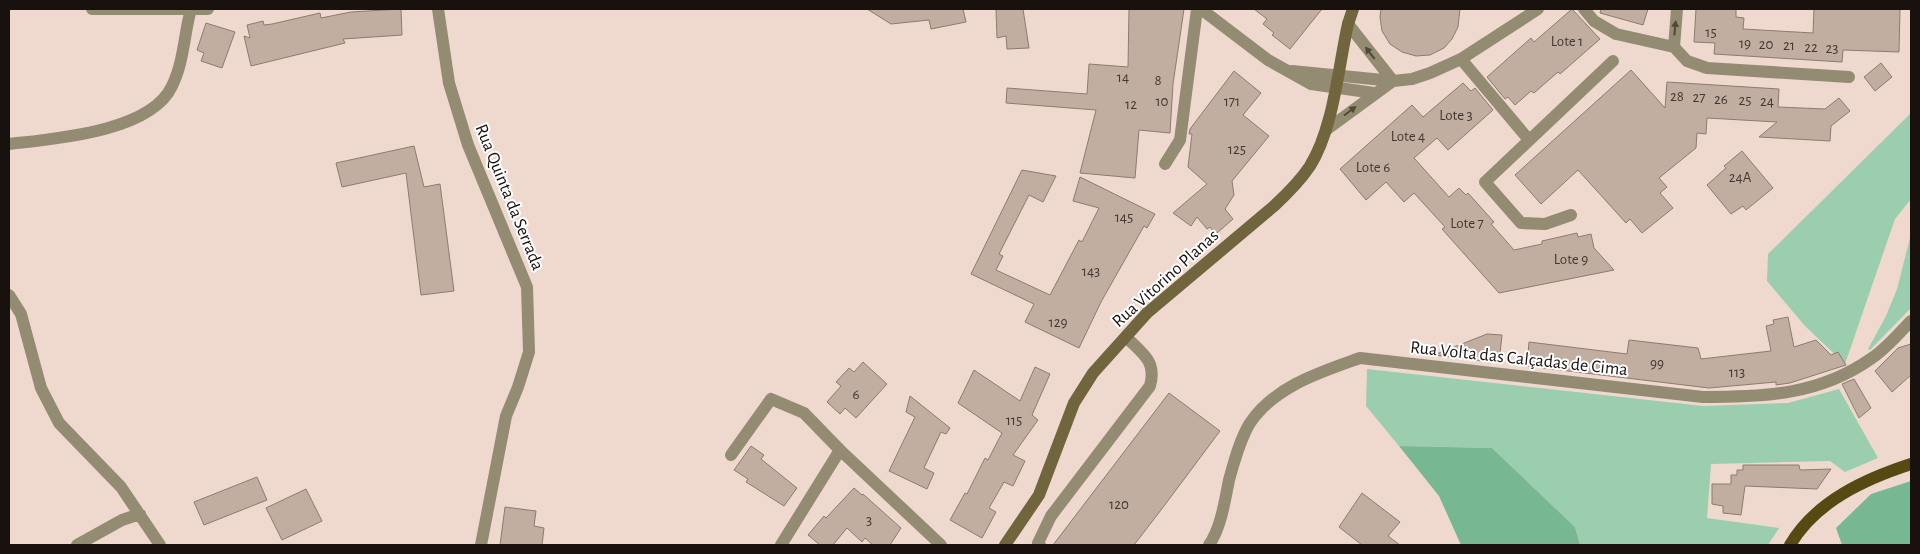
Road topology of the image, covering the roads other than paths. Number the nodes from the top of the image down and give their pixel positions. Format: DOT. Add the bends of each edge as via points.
graph roads {
  1 [pos="92,9"];
  2 [pos="191,9"];
  3 [pos="208,9"];
  4 [pos="438,9"];
  5 [pos="1199,9"];
  6 [pos="1353,9"];
  7 [pos="1538,9"];
  8 [pos="1584,9"];
  9 [pos="1677,9"];
  10 [pos="1348,24"];
  11 [pos="1674,47"];
  12 [pos="1461,60"];
  13 [pos="1613,61"];
  14 [pos="1289,71"];
  15 [pos="1337,74"];
  16 [pos="1849,77"];
  17 [pos="1393,81"];
  18 [pos="1334,88"];
  19 [pos="1374,93"];
  20 [pos="1326,130"];
  21 [pos="1529,140"];
  22 [pos="9,144"];
  23 [pos="1165,164"];
  24 [pos="1571,215"];
  25 [pos="9,295"];
  26 [pos="1911,321"];
  27 [pos="1126,336"];
  28 [pos="840,450"];
  29 [pos="731,455"];
  30 [pos="1911,464"];
  31 [pos="140,514"];
  32 [pos="77,545"];
  33 [pos="160,545"];
  34 [pos="481,545"];
  35 [pos="781,545"];
  36 [pos="942,545"];
  37 [pos="1005,545"];
  38 [pos="1040,545"];
  39 [pos="1209,545"];
  40 [pos="1790,545"];
  1 -- 2 [label="street"];
  2 -- 3 [label="street"];
  2 -- 22 [label="street" via="184,50 172,88 150,110 84,135"];
  4 -- 34 [label="street, Rua Quinta da Serrada" via="449,83 468,145 527,287 528,352 506,416"];
  5 -- 14 [label="street" via="1268,60"];
  5 -- 23 [label="street" via="1180,140"];
  6 -- 10 [label="street, Rua Vitorino Planas"];
  7 -- 12 [label="street, Rua Vitorino Planas"];
  8 -- 11 [label="street" via="1594,21 1616,34"];
  11 -- 9 [label="street, one-way"];
  10 -- 15 [label="street, Rua Vitorino Planas"];
  17 -- 10 [label="street, one-way"];
  11 -- 16 [label="street" via="1687,61 1707,68"];
  12 -- 17 [label="street, Rua Vitorino Planas" via="1421,76"];
  12 -- 21 [label="street"];
  13 -- 21 [label="street"];
  14 -- 15 [label="street"];
  14 -- 18 [label="street" via="1311,84"];
  15 -- 17 [label="street"];
  15 -- 18 [label="street, Rua Vitorino Planas"];
  17 -- 19 [label="street, Rua Vitorino Planas"];
  18 -- 19 [label="street"];
  18 -- 20 [label="street, Rua Vitorino Planas"];
  20 -- 19 [label="street, Rua Vitorino Planas, one-way"];
  20 -- 27 [label="street, Rua Vitorino Planas" via="1310,165 1292,189 1148,313"];
  21 -- 24 [label="street" via="1485,182 1521,224 1545,224"];
  25 -- 31 [label="street" via="21,314 41,388 59,423 121,487"];
  26 -- 39 [label="street, Rua Volta das Calçadas de Cima" via="1874,358 1835,380 1787,394 1746,397 1703,397 1360,358 1316,374 1279,393 1250,423 1234,461"];
  27 -- 37 [label="street, Rua Vitorino Planas" via="1093,373 1074,403 1039,495"];
  27 -- 38 [label="street" via="1150,362 1154,373 1150,386 1051,516 1038,542"];
  28 -- 29 [label="street" via="804,413 771,399"];
  28 -- 35 [label="street"];
  28 -- 36 [label="street"];
  30 -- 40 [label="main road" via="1848,489 1819,511"];
  31 -- 32 [label="street" via="122,520"];
  31 -- 33 [label="street"];
}
